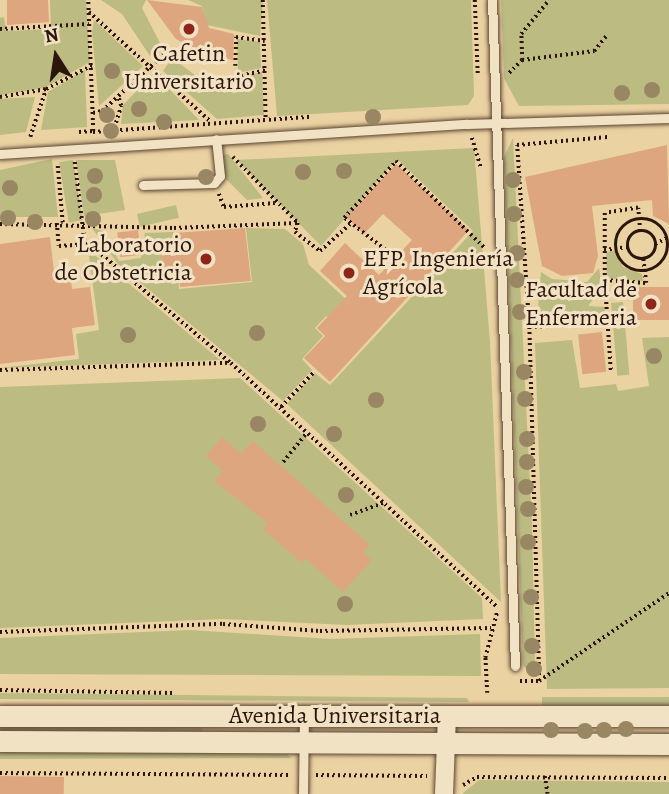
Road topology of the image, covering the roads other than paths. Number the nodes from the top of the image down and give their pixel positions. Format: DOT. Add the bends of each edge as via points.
graph roads {
  1 [pos="492,0"];
  2 [pos="669,118"];
  3 [pos="496,124"];
  4 [pos="216,139"];
  5 [pos="0,154"];
  6 [pos="143,185"];
  7 [pos="514,666"];
  8 [pos="0,716"];
  9 [pos="227,716"];
  10 [pos="304,716"];
  11 [pos="447,716"];
  12 [pos="669,716"];
  13 [pos="0,741"];
  14 [pos="226,742"];
  15 [pos="304,743"];
  16 [pos="444,743"];
  17 [pos="669,744"];
  18 [pos="444,785"];
  19 [pos="303,794"];
  1 -- 3 [label="lane"];
  2 -- 3 [label="lane"];
  3 -- 4 [label="lane"];
  3 -- 7 [label="lane"];
  4 -- 5 [label="lane"];
  4 -- 6 [label="lane" via="220,176 214,183"];
  8 -- 9 [label="street, Avenida Universitaria"];
  9 -- 10 [label="street, Avenida Universitaria"];
  9 -- 14 [label="street"];
  10 -- 11 [label="street, Avenida Universitaria"];
  10 -- 15 [label="lane"];
  11 -- 12 [label="street, Avenida Universitaria"];
  11 -- 16 [label="street"];
  13 -- 14 [label="street, Avenida Universitaria"];
  14 -- 15 [label="street, Avenida Universitaria"];
  15 -- 16 [label="street, Avenida Universitaria"];
  15 -- 19 [label="lane"];
  16 -- 17 [label="street, Avenida Universitaria"];
  16 -- 18 [label="street"];
}
